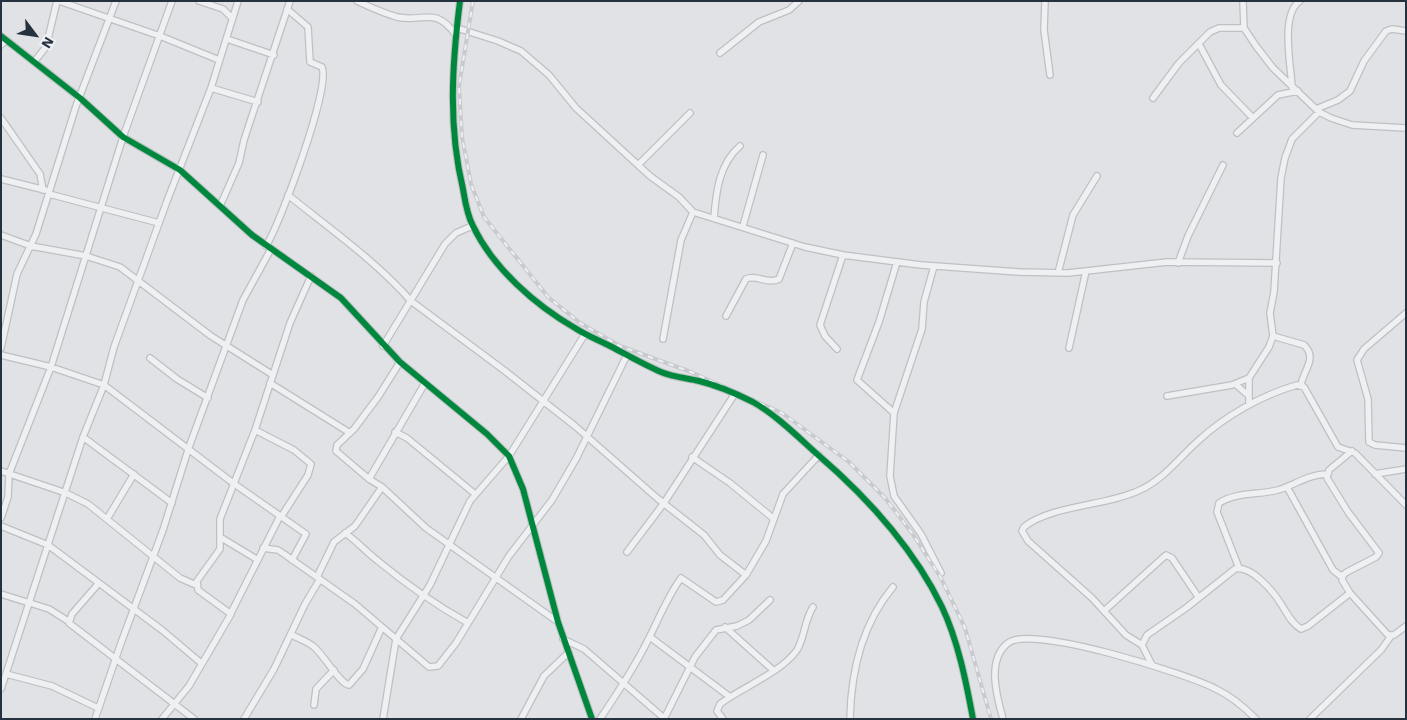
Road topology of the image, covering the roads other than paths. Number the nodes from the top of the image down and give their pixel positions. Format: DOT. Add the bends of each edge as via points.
graph roads {
  1 [pos="58,1"];
  2 [pos="116,1"];
  3 [pos="172,1"];
  4 [pos="198,1"];
  5 [pos="238,1"];
  6 [pos="290,1"];
  7 [pos="357,1"];
  8 [pos="460,1"];
  9 [pos="799,1"];
  10 [pos="1045,1"];
  11 [pos="1243,1"];
  12 [pos="1300,1"];
  13 [pos="287,9"];
  14 [pos="232,18"];
  15 [pos="110,19"];
  16 [pos="457,28"];
  17 [pos="1244,28"];
  18 [pos="1406,31"];
  19 [pos="456,35"];
  20 [pos="160,36"];
  21 [pos="4,38"];
  22 [pos="227,39"];
  23 [pos="1199,44"];
  24 [pos="1,45"];
  25 [pos="720,53"];
  26 [pos="274,55"];
  27 [pos="220,60"];
  28 [pos="34,62"];
  29 [pos="1050,75"];
  30 [pos="1292,86"];
  31 [pos="211,88"];
  32 [pos="1298,91"];
  33 [pos="80,98"];
  34 [pos="1153,98"];
  35 [pos="258,102"];
  36 [pos="1317,110"];
  37 [pos="690,113"];
  38 [pos="1252,117"];
  39 [pos="1,118"];
  40 [pos="1406,128"];
  41 [pos="1237,133"];
  42 [pos="123,137"];
  43 [pos="740,146"];
  44 [pos="763,155"];
  45 [pos="638,165"];
  46 [pos="1223,165"];
  47 [pos="180,170"];
  48 [pos="1097,176"];
  49 [pos="1,179"];
  50 [pos="47,191"];
  51 [pos="288,195"];
  52 [pos="220,206"];
  53 [pos="102,207"];
  54 [pos="693,212"];
  55 [pos="714,218"];
  56 [pos="160,222"];
  57 [pos="472,226"];
  58 [pos="743,226"];
  59 [pos="1,235"];
  60 [pos="793,243"];
  61 [pos="31,246"];
  62 [pos="268,248"];
  63 [pos="843,255"];
  64 [pos="86,256"];
  65 [pos="897,262"];
  66 [pos="1178,262"];
  67 [pos="1277,263"];
  68 [pos="934,266"];
  69 [pos="1086,271"];
  70 [pos="1058,273"];
  71 [pos="311,276"];
  72 [pos="138,280"];
  73 [pos="411,301"];
  74 [pos="1406,313"];
  75 [pos="726,316"];
  76 [pos="585,334"];
  77 [pos="1273,336"];
  78 [pos="663,339"];
  79 [pos="226,346"];
  80 [pos="383,346"];
  81 [pos="1,348"];
  82 [pos="1069,348"];
  83 [pos="837,349"];
  84 [pos="1,355"];
  85 [pos="627,355"];
  86 [pos="150,358"];
  87 [pos="400,362"];
  88 [pos="51,367"];
  89 [pos="273,375"];
  90 [pos="1249,378"];
  91 [pos="270,383"];
  92 [pos="425,383"];
  93 [pos="1235,384"];
  94 [pos="104,385"];
  95 [pos="1301,385"];
  96 [pos="734,395"];
  97 [pos="1248,395"];
  98 [pos="1167,396"];
  99 [pos="208,398"];
  100 [pos="542,402"];
  101 [pos="1249,405"];
  102 [pos="894,413"];
  103 [pos="255,430"];
  104 [pos="395,432"];
  105 [pos="350,433"];
  106 [pos="83,437"];
  107 [pos="587,437"];
  108 [pos="189,448"];
  109 [pos="1406,448"];
  110 [pos="1352,451"];
  111 [pos="819,455"];
  112 [pos="509,456"];
  113 [pos="692,457"];
  114 [pos="1406,469"];
  115 [pos="1,471"];
  116 [pos="9,474"];
  117 [pos="134,474"];
  118 [pos="1327,474"];
  119 [pos="1375,474"];
  120 [pos="369,479"];
  121 [pos="233,483"];
  122 [pos="1287,486"];
  123 [pos="382,487"];
  124 [pos="66,493"];
  125 [pos="474,494"];
  126 [pos="664,503"];
  127 [pos="172,504"];
  128 [pos="1406,505"];
  129 [pos="281,517"];
  130 [pos="1,518"];
  131 [pos="108,519"];
  132 [pos="774,519"];
  133 [pos="533,525"];
  134 [pos="1,526"];
  135 [pos="345,533"];
  136 [pos="220,537"];
  137 [pos="48,545"];
  138 [pos="450,545"];
  139 [pos="263,548"];
  140 [pos="628,552"];
  141 [pos="153,558"];
  142 [pos="258,560"];
  143 [pos="292,560"];
  144 [pos="1239,568"];
  145 [pos="941,573"];
  146 [pos="746,574"];
  147 [pos="319,578"];
  148 [pos="496,578"];
  149 [pos="1342,578"];
  150 [pos="98,583"];
  151 [pos="196,585"];
  152 [pos="892,587"];
  153 [pos="1350,593"];
  154 [pos="1,594"];
  155 [pos="424,595"];
  156 [pos="1198,598"];
  157 [pos="770,600"];
  158 [pos="29,602"];
  159 [pos="813,607"];
  160 [pos="134,611"];
  161 [pos="1104,611"];
  162 [pos="231,613"];
  163 [pos="68,621"];
  164 [pos="558,622"];
  165 [pos="468,623"];
  166 [pos="382,627"];
  167 [pos="725,628"];
  168 [pos="1404,630"];
  169 [pos="292,635"];
  170 [pos="1391,636"];
  171 [pos="650,637"];
  172 [pos="396,639"];
  173 [pos="564,639"];
  174 [pos="1142,645"];
  175 [pos="568,653"];
  176 [pos="116,658"];
  177 [pos="201,663"];
  178 [pos="1152,665"];
  179 [pos="689,668"];
  180 [pos="334,670"];
  181 [pos="773,670"];
  182 [pos="6,674"];
  183 [pos="623,684"];
  184 [pos="1,689"];
  185 [pos="730,697"];
  186 [pos="176,704"];
  187 [pos="314,705"];
  188 [pos="98,708"];
  189 [pos="95,719"];
  190 [pos="162,719"];
  191 [pos="194,719"];
  192 [pos="244,719"];
  193 [pos="383,719"];
  194 [pos="521,719"];
  195 [pos="592,719"];
  196 [pos="600,719"];
  197 [pos="665,719"];
  198 [pos="723,719"];
  199 [pos="850,719"];
  200 [pos="973,719"];
  201 [pos="1003,719"];
  202 [pos="1256,719"];
  203 [pos="1310,719"];
  1 -- 15 [label="street"];
  1 -- 28 [label="street" via="46,47"];
  2 -- 15 [label="street"];
  3 -- 20 [label="street"];
  4 -- 14 [label="street" via="223,9"];
  5 -- 14 [label="street"];
  6 -- 13 [label="street"];
  7 -- 19 [label="street" via="398,17 433,17 449,25"];
  8 -- 16 [label="street"];
  9 -- 25 [label="street" via="789,10 759,22"];
  10 -- 29 [label="street" via="1044,30"];
  11 -- 17 [label="street"];
  12 -- 30 [label="street" via="1291,14 1289,35"];
  13 -- 26 [label="street"];
  13 -- 51 [label="street" via="308,26 310,62 322,67 324,72"];
  14 -- 22 [label="street"];
  15 -- 20 [label="street"];
  15 -- 33 [label="street"];
  16 -- 19 [label="street"];
  16 -- 45 [label="street" via="521,51"];
  17 -- 23 [label="street" via="1214,29"];
  17 -- 30 [label="street" via="1266,61"];
  18 -- 36 [label="street" via="1386,31 1364,60 1350,91"];
  19 -- 57 [label="street" via="451,116 457,166"];
  20 -- 27 [label="street"];
  20 -- 42 [label="street"];
  21 -- 24 [label="street"];
  21 -- 28 [label="street"];
  22 -- 26 [label="street"];
  22 -- 27 [label="street"];
  23 -- 34 [label="street"];
  23 -- 38 [label="street" via="1221,85"];
  26 -- 35 [label="street"];
  27 -- 31 [label="street"];
  28 -- 33 [label="street"];
  30 -- 32 [label="street"];
  31 -- 35 [label="street"];
  31 -- 47 [label="street"];
  32 -- 36 [label="street"];
  32 -- 38 [label="street" via="1278,95"];
  33 -- 42 [label="street"];
  33 -- 50 [label="street"];
  35 -- 52 [label="street" via="239,163"];
  36 -- 40 [label="street" via="1352,125"];
  36 -- 67 [label="street" via="1292,139 1285,158"];
  37 -- 45 [label="street"];
  38 -- 41 [label="street"];
  39 -- 50 [label="street" via="40,174"];
  42 -- 47 [label="street"];
  42 -- 53 [label="street"];
  43 -- 55 [label="street" via="727,160 719,181"];
  44 -- 58 [label="street"];
  45 -- 54 [label="street"];
  46 -- 66 [label="street"];
  47 -- 52 [label="street"];
  47 -- 56 [label="street"];
  48 -- 70 [label="street" via="1073,215"];
  49 -- 50 [label="street"];
  50 -- 53 [label="street"];
  50 -- 61 [label="street"];
  51 -- 62 [label="street"];
  51 -- 73 [label="street" via="348,242"];
  52 -- 62 [label="street"];
  53 -- 56 [label="street"];
  53 -- 64 [label="street"];
  54 -- 55 [label="street"];
  54 -- 78 [label="street" via="681,240"];
  55 -- 58 [label="street"];
  56 -- 72 [label="street"];
  57 -- 73 [label="street" via="451,237"];
  57 -- 76 [label="street" via="501,268 554,315"];
  58 -- 60 [label="street"];
  59 -- 61 [label="street"];
  60 -- 63 [label="street"];
  60 -- 75 [label="street" via="779,279 772,281 753,277 746,280"];
  61 -- 64 [label="street"];
  61 -- 81 [label="street" via="18,274"];
  62 -- 71 [label="street"];
  62 -- 79 [label="street" via="242,300"];
  63 -- 65 [label="street"];
  63 -- 83 [label="street" via="820,325"];
  64 -- 72 [label="street" via="120,267"];
  64 -- 88 [label="street"];
  65 -- 68 [label="street"];
  65 -- 102 [label="street" via="857,380"];
  66 -- 67 [label="street"];
  66 -- 69 [label="street"];
  67 -- 77 [label="street" via="1270,314"];
  68 -- 70 [label="street"];
  68 -- 102 [label="street" via="924,302 922,329"];
  69 -- 70 [label="street"];
  69 -- 82 [label="street"];
  71 -- 80 [label="street" via="341,298"];
  71 -- 89 [label="street" via="290,323"];
  72 -- 79 [label="street"];
  72 -- 94 [label="street"];
  73 -- 80 [label="street"];
  73 -- 100 [label="street"];
  74 -- 109 [label="street" via="1364,349 1357,360 1368,399 1369,442"];
  76 -- 85 [label="street"];
  76 -- 100 [label="street"];
  77 -- 90 [label="street"];
  77 -- 95 [label="street" via="1308,348 1310,363"];
  79 -- 89 [label="street"];
  79 -- 99 [label="street"];
  80 -- 87 [label="street"];
  84 -- 88 [label="street"];
  85 -- 96 [label="street" via="660,372"];
  85 -- 107 [label="street"];
  86 -- 99 [label="street"];
  87 -- 92 [label="street"];
  87 -- 105 [label="street" via="389,382"];
  88 -- 94 [label="street"];
  88 -- 116 [label="street"];
  89 -- 91 [label="street"];
  90 -- 93 [label="street"];
  90 -- 97 [label="street"];
  91 -- 103 [label="street"];
  91 -- 105 [label="street"];
  92 -- 104 [label="street"];
  92 -- 112 [label="street"];
  93 -- 97 [label="street"];
  93 -- 98 [label="street"];
  94 -- 106 [label="street"];
  94 -- 108 [label="street"];
  95 -- 101 [label="street"];
  95 -- 110 [label="street" via="1333,442 1343,450"];
  96 -- 111 [label="street" via="754,403"];
  96 -- 113 [label="street"];
  97 -- 101 [label="street"];
  99 -- 108 [label="street"];
  100 -- 107 [label="street"];
  100 -- 112 [label="street"];
  101 -- 161 [label="street" via="1206,434 1142,490 1048,515 1024,527 1022,531 1028,541"];
  102 -- 145 [label="street" via="892,492 921,534"];
  103 -- 121 [label="street"];
  103 -- 129 [label="street" via="294,450 310,464 308,475"];
  104 -- 120 [label="street"];
  104 -- 125 [label="street" via="407,438"];
  105 -- 120 [label="street" via="337,445 336,451"];
  106 -- 117 [label="street"];
  106 -- 124 [label="street"];
  107 -- 126 [label="street"];
  107 -- 133 [label="street" via="552,500"];
  108 -- 121 [label="street"];
  108 -- 127 [label="street"];
  110 -- 118 [label="street"];
  110 -- 119 [label="street"];
  111 -- 132 [label="street" via="783,494"];
  111 -- 200 [label="street" via="885,520 914,558 942,608 957,648"];
  112 -- 125 [label="street"];
  112 -- 133 [label="street"];
  113 -- 126 [label="street"];
  113 -- 132 [label="street"];
  114 -- 119 [label="street"];
  115 -- 116 [label="street"];
  116 -- 124 [label="street"];
  116 -- 130 [label="street" via="8,496"];
  117 -- 127 [label="street"];
  117 -- 131 [label="street"];
  118 -- 122 [label="street"];
  118 -- 149 [label="street" via="1329,483 1348,512 1379,550 1376,557"];
  119 -- 128 [label="street"];
  120 -- 123 [label="street"];
  121 -- 129 [label="street"];
  121 -- 136 [label="street" via="219,524"];
  122 -- 144 [label="street" via="1228,499 1217,507"];
  122 -- 149 [label="street" via="1333,570"];
  123 -- 135 [label="street" via="359,521"];
  123 -- 138 [label="street" via="426,528"];
  124 -- 131 [label="street"];
  124 -- 137 [label="street"];
  125 -- 138 [label="street"];
  126 -- 140 [label="street"];
  126 -- 146 [label="street" via="704,535 720,555"];
  127 -- 141 [label="street"];
  129 -- 139 [label="street"];
  129 -- 143 [label="street" via="306,535"];
  131 -- 141 [label="street"];
  132 -- 146 [label="street" via="766,541"];
  133 -- 148 [label="street"];
  133 -- 164 [label="street"];
  134 -- 137 [label="street"];
  135 -- 147 [label="street" via="334,542"];
  135 -- 155 [label="street"];
  136 -- 142 [label="street"];
  136 -- 151 [label="street" via="220,549 202,571"];
  137 -- 150 [label="street"];
  137 -- 158 [label="street"];
  138 -- 148 [label="street"];
  138 -- 155 [label="street"];
  139 -- 142 [label="street"];
  139 -- 143 [label="street" via="278,550"];
  141 -- 151 [label="street" via="180,578"];
  141 -- 160 [label="street"];
  142 -- 162 [label="street"];
  143 -- 147 [label="street"];
  144 -- 153 [label="street" via="1251,573 1265,586 1301,629"];
  144 -- 156 [label="street" via="1229,572"];
  146 -- 171 [label="street" via="720,602 681,578"];
  147 -- 166 [label="street"];
  147 -- 169 [label="street"];
  148 -- 164 [label="street"];
  148 -- 165 [label="street"];
  149 -- 153 [label="street"];
  150 -- 160 [label="street"];
  150 -- 163 [label="street"];
  151 -- 162 [label="street" via="198,590"];
  152 -- 199 [label="street" via="876,610 862,640"];
  153 -- 170 [label="street"];
  154 -- 158 [label="street"];
  155 -- 165 [label="street"];
  155 -- 172 [label="street"];
  156 -- 161 [label="street" via="1172,558 1166,555"];
  156 -- 174 [label="street" via="1147,635"];
  157 -- 167 [label="street" via="749,620"];
  158 -- 163 [label="street"];
  158 -- 182 [label="street"];
  159 -- 181 [label="street" via="796,651"];
  160 -- 176 [label="street"];
  160 -- 177 [label="street"];
  161 -- 174 [label="street" via="1126,635"];
  162 -- 177 [label="street"];
  163 -- 176 [label="street"];
  164 -- 173 [label="street"];
  165 -- 172 [label="street" via="447,656 434,668"];
  166 -- 172 [label="street"];
  166 -- 180 [label="street" via="369,658 351,684 346,685"];
  167 -- 179 [label="street" via="716,630"];
  167 -- 181 [label="street"];
  168 -- 170 [label="street"];
  169 -- 180 [label="street" via="314,646"];
  169 -- 192 [label="street"];
  170 -- 203 [label="street" via="1381,650"];
  171 -- 179 [label="street"];
  171 -- 183 [label="street"];
  172 -- 193 [label="street"];
  173 -- 175 [label="street"];
  173 -- 183 [label="street" via="580,646"];
  174 -- 178 [label="street"];
  175 -- 194 [label="street" via="547,672"];
  175 -- 195 [label="street"];
  176 -- 186 [label="street"];
  176 -- 188 [label="street"];
  177 -- 186 [label="street"];
  178 -- 201 [label="street" via="1061,643 1022,637 1014,639 1001,650 995,669"];
  178 -- 202 [label="street" via="1216,688"];
  179 -- 185 [label="street"];
  179 -- 197 [label="street"];
  180 -- 187 [label="street" via="316,689"];
  181 -- 185 [label="street"];
  182 -- 184 [label="street"];
  182 -- 188 [label="street" via="52,686"];
  183 -- 196 [label="street"];
  183 -- 197 [label="street"];
  185 -- 198 [label="street" via="717,708"];
  186 -- 190 [label="street"];
  186 -- 191 [label="street"];
  188 -- 189 [label="street"];
}
